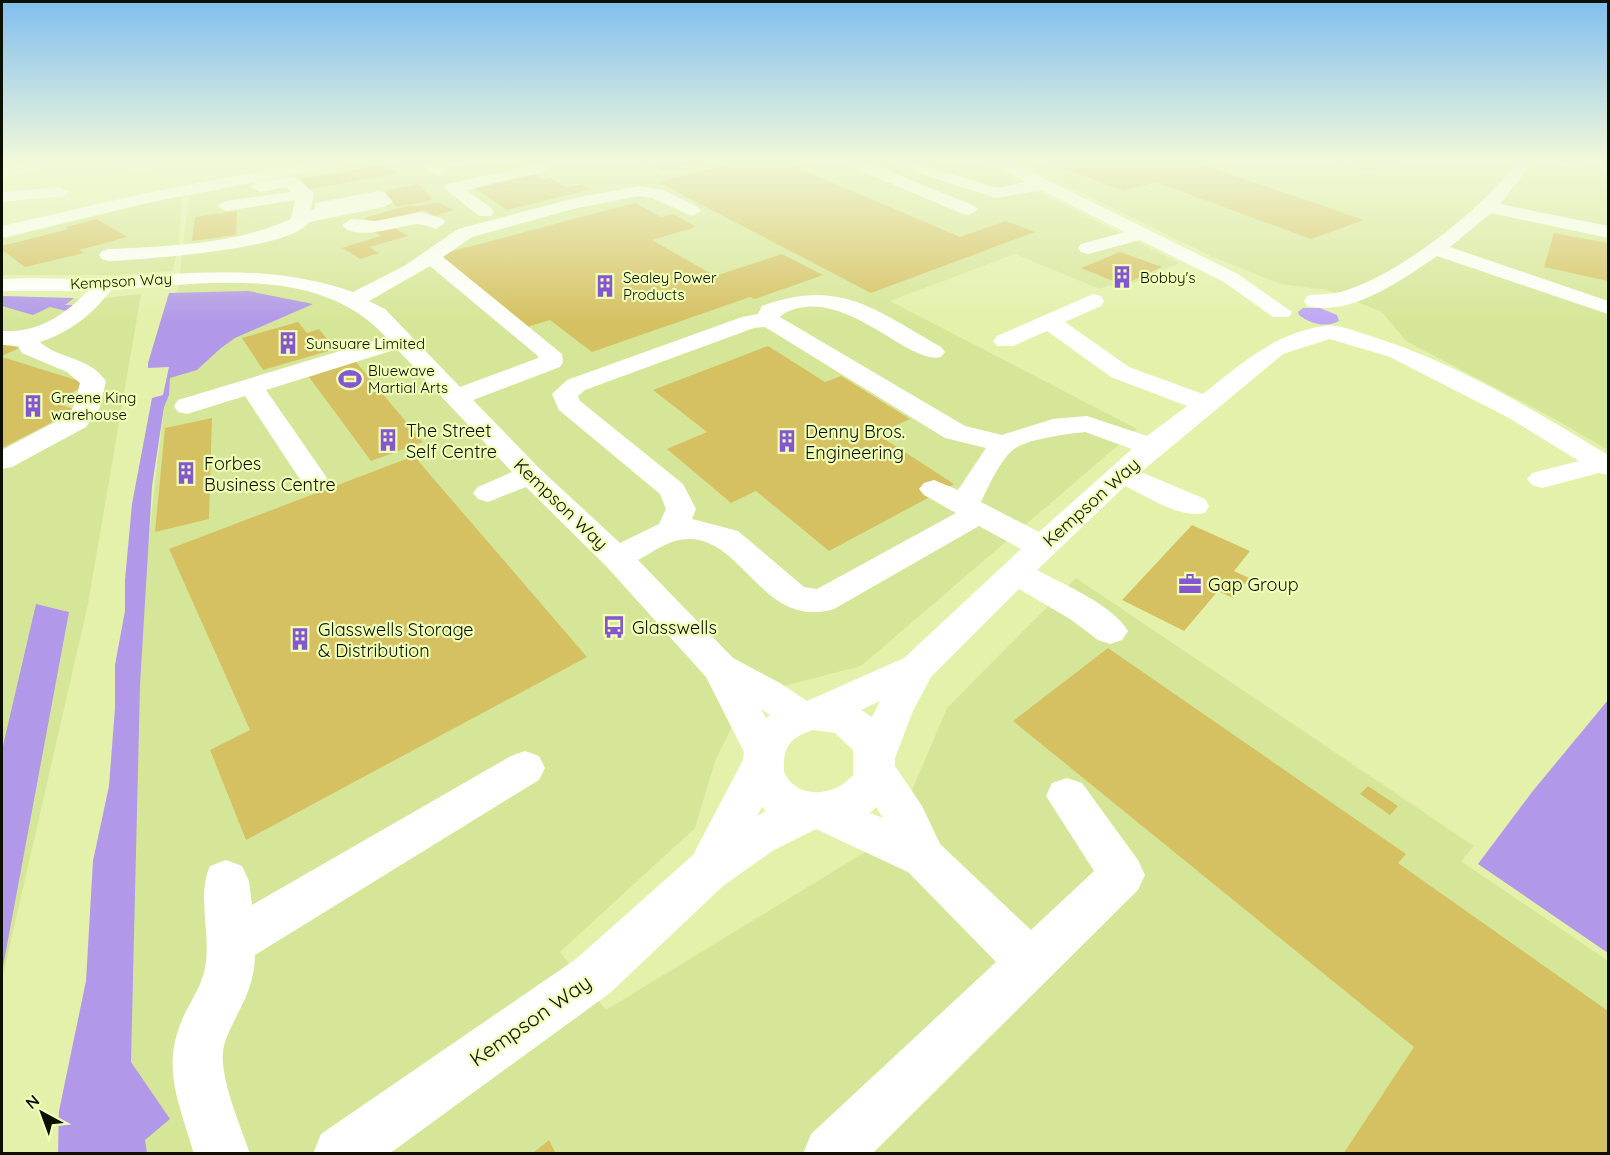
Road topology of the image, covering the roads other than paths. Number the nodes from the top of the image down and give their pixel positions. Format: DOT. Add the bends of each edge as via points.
graph roads {
  1 [pos="75,215"];
  2 [pos="253,215"];
  3 [pos="253,215"];
  4 [pos="303,215"];
  5 [pos="534,215"];
  6 [pos="1103,215"];
  7 [pos="1476,215"];
  8 [pos="1536,215"];
  9 [pos="1551,215"];
  10 [pos="233,217"];
  11 [pos="436,223"];
  12 [pos="1608,225"];
  13 [pos="2,232"];
  14 [pos="1608,232"];
  15 [pos="1140,234"];
  16 [pos="1088,248"];
  17 [pos="1434,248"];
  18 [pos="109,255"];
  19 [pos="430,256"];
  20 [pos="1247,261"];
  21 [pos="1224,275"];
  22 [pos="216,277"];
  23 [pos="105,284"];
  24 [pos="2,285"];
  25 [pos="1359,293"];
  26 [pos="356,299"];
  27 [pos="1093,301"];
  28 [pos="1309,301"];
  29 [pos="1602,303"];
  30 [pos="80,312"];
  31 [pos="1283,315"];
  32 [pos="768,321"];
  33 [pos="1048,321"];
  34 [pos="1343,326"];
  35 [pos="6,328"];
  36 [pos="28,339"];
  37 [pos="402,340"];
  38 [pos="1005,341"];
  39 [pos="1275,349"];
  40 [pos="933,352"];
  41 [pos="251,386"];
  42 [pos="456,397"];
  43 [pos="1204,403"];
  44 [pos="187,406"];
  45 [pos="1003,444"];
  46 [pos="1151,447"];
  47 [pos="2,461"];
  48 [pos="1605,466"];
  49 [pos="1122,474"];
  50 [pos="530,476"];
  51 [pos="313,478"];
  52 [pos="1542,479"];
  53 [pos="934,489"];
  54 [pos="488,493"];
  55 [pos="1194,507"];
  56 [pos="972,509"];
  57 [pos="672,530"];
  58 [pos="1042,547"];
  59 [pos="617,558"];
  60 [pos="1014,572"];
  61 [pos="1110,631"];
  62 [pos="720,668"];
  63 [pos="917,668"];
  64 [pos="807,716"];
  65 [pos="762,758"];
  66 [pos="876,764"];
  67 [pos="525,768"];
  68 [pos="1067,796"];
  69 [pos="815,811"];
  70 [pos="924,858"];
  71 [pos="707,871"];
  72 [pos="226,881"];
  73 [pos="231,944"];
  74 [pos="1031,963"];
  75 [pos="344,1152"];
  76 [pos="222,1154"];
  77 [pos="831,1154"];
  1 -- 13 [label="street"];
  2 -- 10 [label="street"];
  3 -- 10 [label="street"];
  4 -- 11 [label="street" via="312,231 349,225 368,228 421,218"];
  5 -- 19 [label="street" via="465,233"];
  6 -- 15 [label="street"];
  7 -- 17 [label="street"];
  8 -- 14 [label="street"];
  9 -- 12 [label="street"];
  10 -- 18 [label="street" via="181,250"];
  10 -- 22 [label="street" via="239,253"];
  15 -- 16 [label="street"];
  15 -- 21 [label="street"];
  17 -- 25 [label="street"];
  17 -- 29 [label="street"];
  19 -- 26 [label="street"];
  19 -- 42 [label="street" via="550,354 551,362"];
  20 -- 21 [label="street"];
  21 -- 28 [label="street"];
  21 -- 31 [label="street"];
  22 -- 23 [label="street, Kempson Way"];
  22 -- 26 [label="street, Kempson Way" via="271,279 325,287"];
  23 -- 24 [label="street, Kempson Way"];
  23 -- 30 [label="street"];
  25 -- 28 [label="street" via="1338,300"];
  25 -- 34 [label="street" via="1349,306"];
  26 -- 37 [label="street, Kempson Way"];
  27 -- 33 [label="street"];
  28 -- 31 [label="street" via="1286,304"];
  28 -- 34 [label="street" via="1337,307"];
  30 -- 35 [label="street" via="64,312"];
  30 -- 36 [label="street"];
  31 -- 34 [label="street" via="1303,327"];
  31 -- 39 [label="street"];
  32 -- 40 [label="street" via="770,311 794,301 819,298 843,302"];
  32 -- 45 [label="street" via="956,432"];
  32 -- 57 [label="street" via="750,322 576,385 565,394 568,404 673,490 681,509"];
  33 -- 38 [label="street"];
  33 -- 43 [label="street" via="1120,372"];
  34 -- 39 [label="street, Kempson Way"];
  34 -- 48 [label="street" via="1518,412"];
  35 -- 36 [label="street" via="15,341"];
  36 -- 47 [label="street" via="30,348 76,367 93,381 87,407 77,421"];
  37 -- 41 [label="street"];
  37 -- 42 [label="street, Kempson Way"];
  39 -- 43 [label="street, Kempson Way"];
  41 -- 44 [label="street"];
  41 -- 51 [label="street"];
  42 -- 50 [label="street, Kempson Way"];
  43 -- 46 [label="street, Kempson Way"];
  45 -- 46 [label="street" via="1053,427 1087,424"];
  45 -- 56 [label="street" via="977,480"];
  46 -- 49 [label="street, Kempson Way"];
  48 -- 52 [label="street"];
  49 -- 55 [label="street"];
  49 -- 58 [label="street, Kempson Way"];
  50 -- 54 [label="street"];
  50 -- 59 [label="street, Kempson Way"];
  53 -- 56 [label="street"];
  56 -- 57 [label="street" via="822,601 795,598 726,538 699,530"];
  56 -- 58 [label="street"];
  57 -- 59 [label="street"];
  58 -- 60 [label="street, Kempson Way"];
  59 -- 62 [label="street, Kempson Way"];
  60 -- 61 [label="street" via="1082,610"];
  60 -- 63 [label="street, Kempson Way"];
  62 -- 64 [label="street, Kempson Way"];
  62 -- 65 [label="street, Kempson Way"];
  63 -- 64 [label="street, Kempson Way"];
  63 -- 66 [label="street, Kempson Way" via="894,711"];
  64 -- 65 [label="street" via="777,729"];
  64 -- 66 [label="street" via="834,716 853,724 868,738"];
  65 -- 69 [label="street" via="765,782 776,795 790,805"];
  65 -- 71 [label="street, Kempson Way" via="738,816"];
  66 -- 69 [label="street" via="869,787 857,799 840,808"];
  66 -- 70 [label="street"];
  67 -- 73 [label="street"];
  68 -- 74 [label="street" via="1122,875"];
  69 -- 70 [label="street"];
  69 -- 71 [label="street, Kempson Way" via="759,836"];
  70 -- 74 [label="street"];
  71 -- 75 [label="street, Kempson Way" via="593,976"];
  72 -- 73 [label="street"];
  73 -- 76 [label="street" via="226,989 197,1053"];
  74 -- 77 [label="street"];
}
